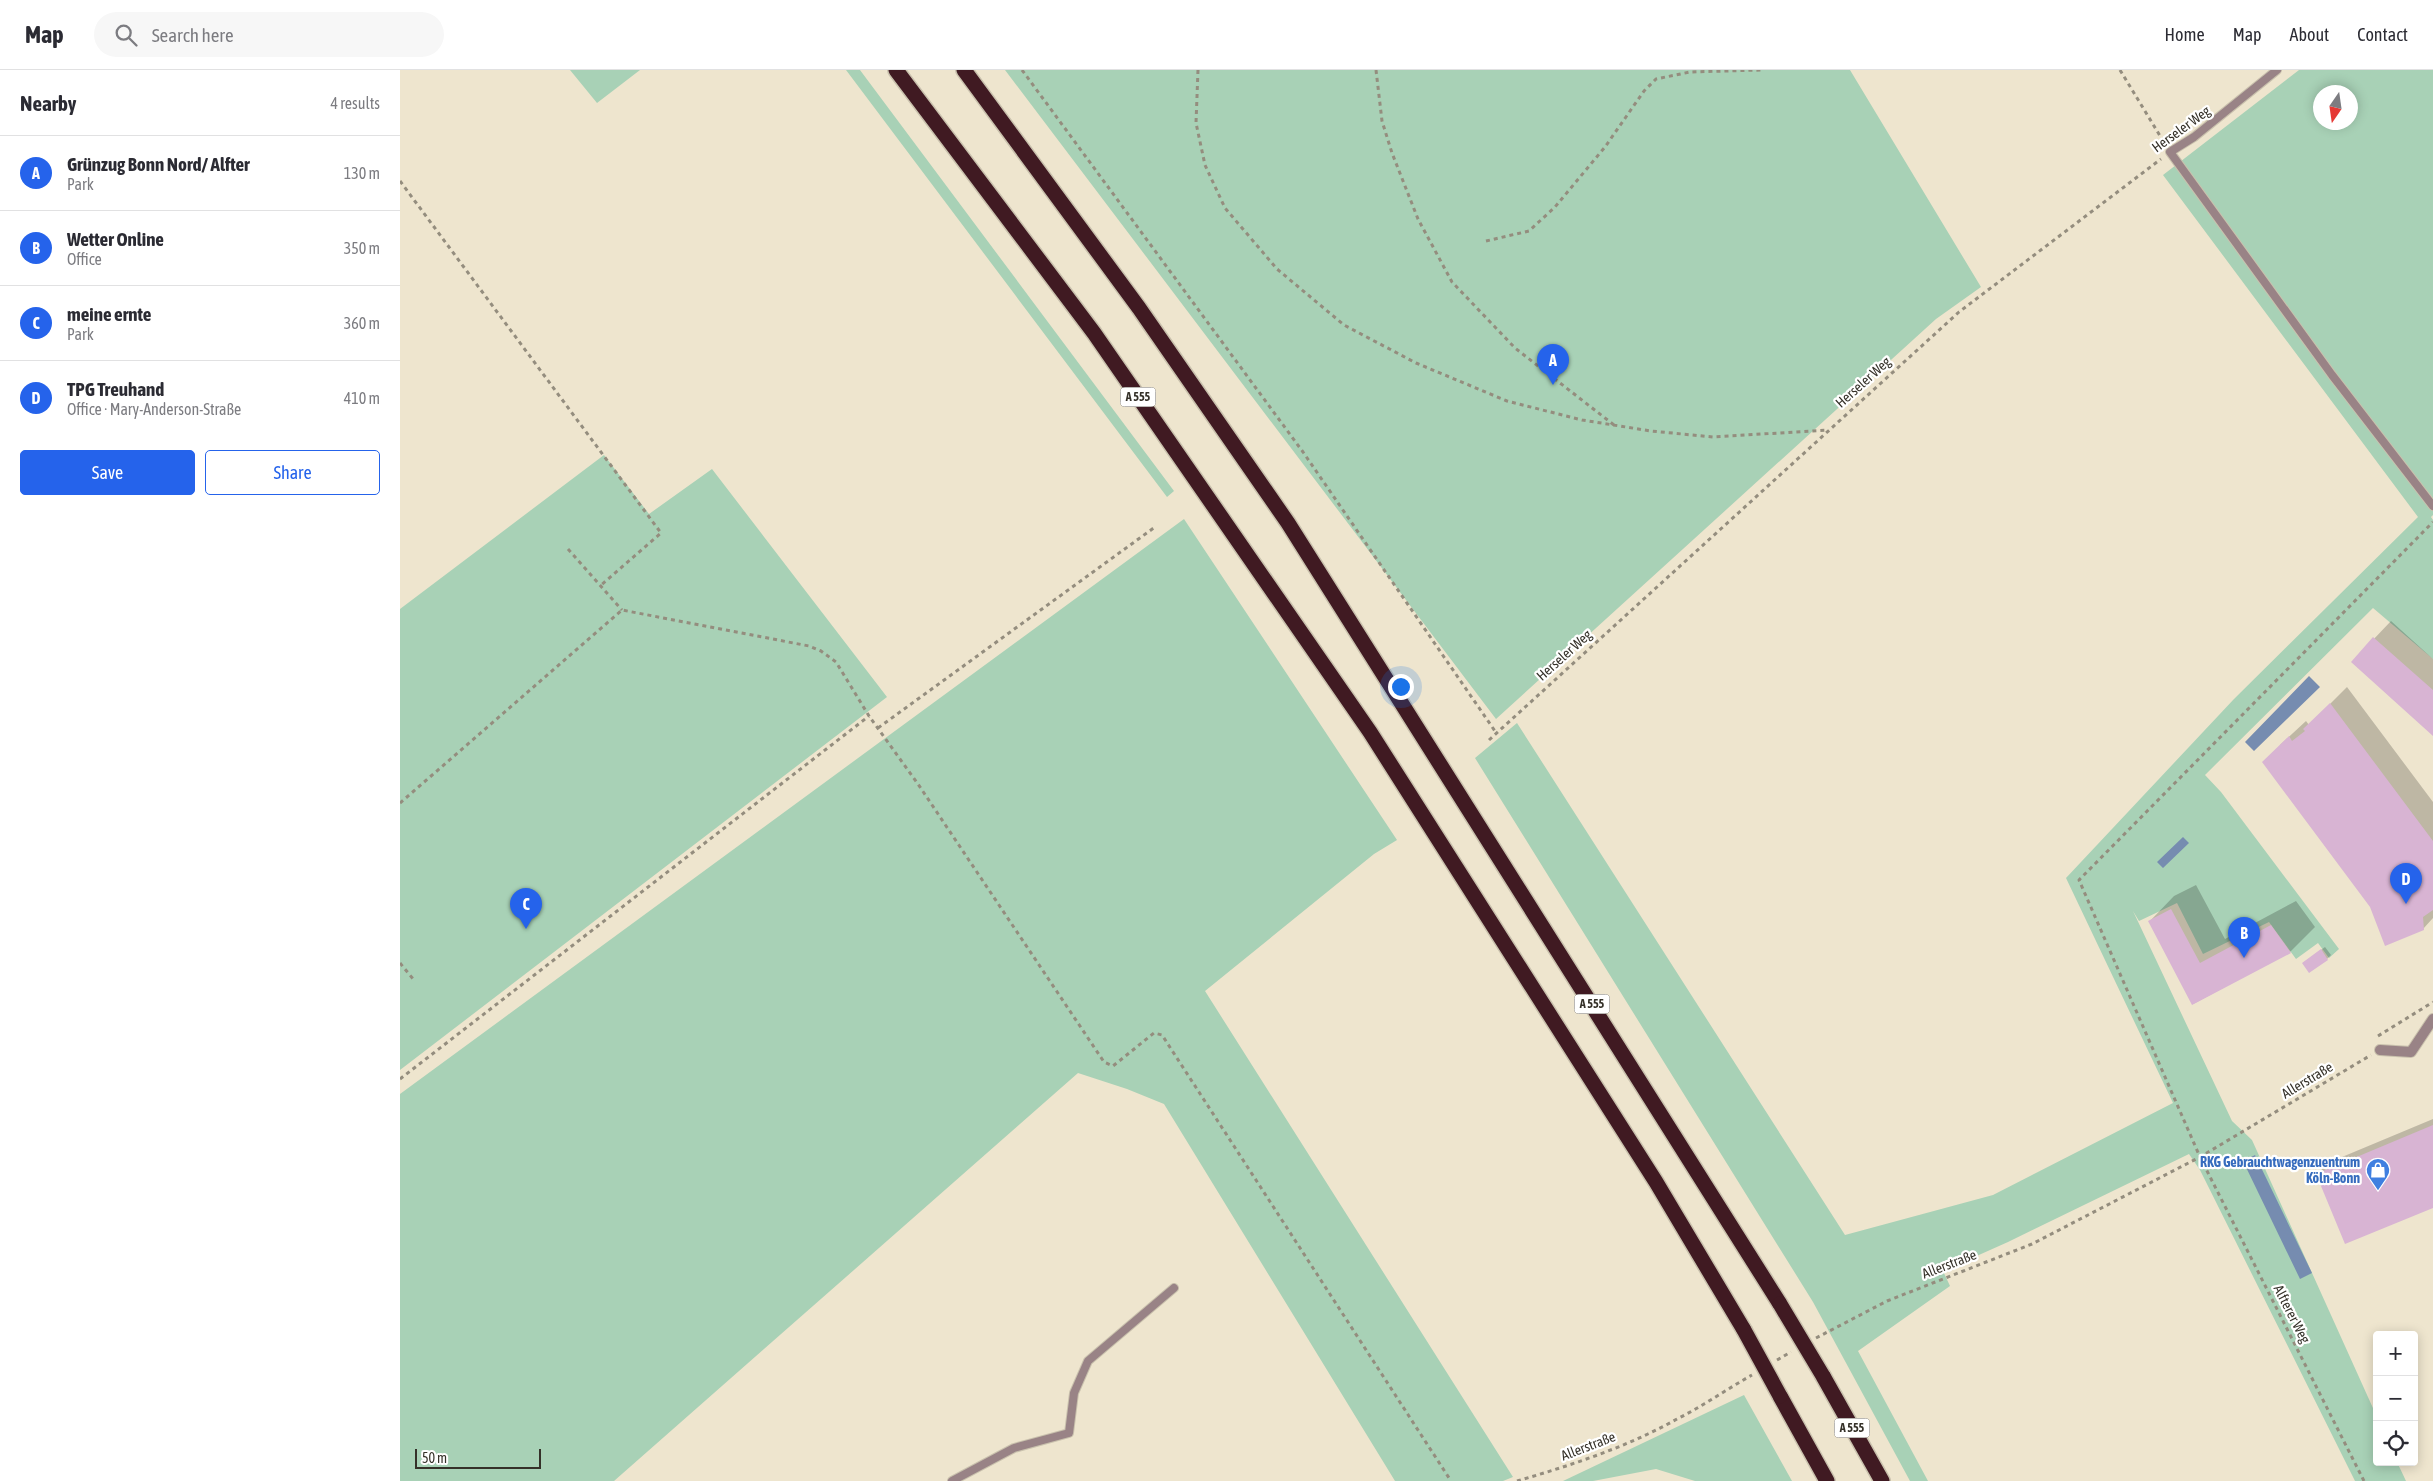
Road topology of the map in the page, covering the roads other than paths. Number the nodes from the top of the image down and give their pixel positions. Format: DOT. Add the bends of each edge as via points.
graph roads {
  1 [pos="896,70"];
  2 [pos="964,70"];
  3 [pos="2277,70"];
  4 [pos="2433,506"];
  5 [pos="2433,1019"];
  6 [pos="2378,1051"];
  7 [pos="1174,1288"];
  8 [pos="952,1481"];
  9 [pos="1827,1481"];
  10 [pos="1882,1481"];
  1 -- 9 [label="highway, A 555, bridge" via="1094,333 1370,732 1656,1182 1744,1330"];
  2 -- 10 [label="highway, A 555, bridge" via="1139,308 1288,523 1780,1304"];
  3 -- 4 [label="lane, Herseler Weg" via="2194,137 2170,152 2332,375"];
  5 -- 6 [label="street" via="2411,1052"];
  7 -- 8 [label="lane" via="1088,1361 1074,1393 1069,1433 1014,1448"];
}
